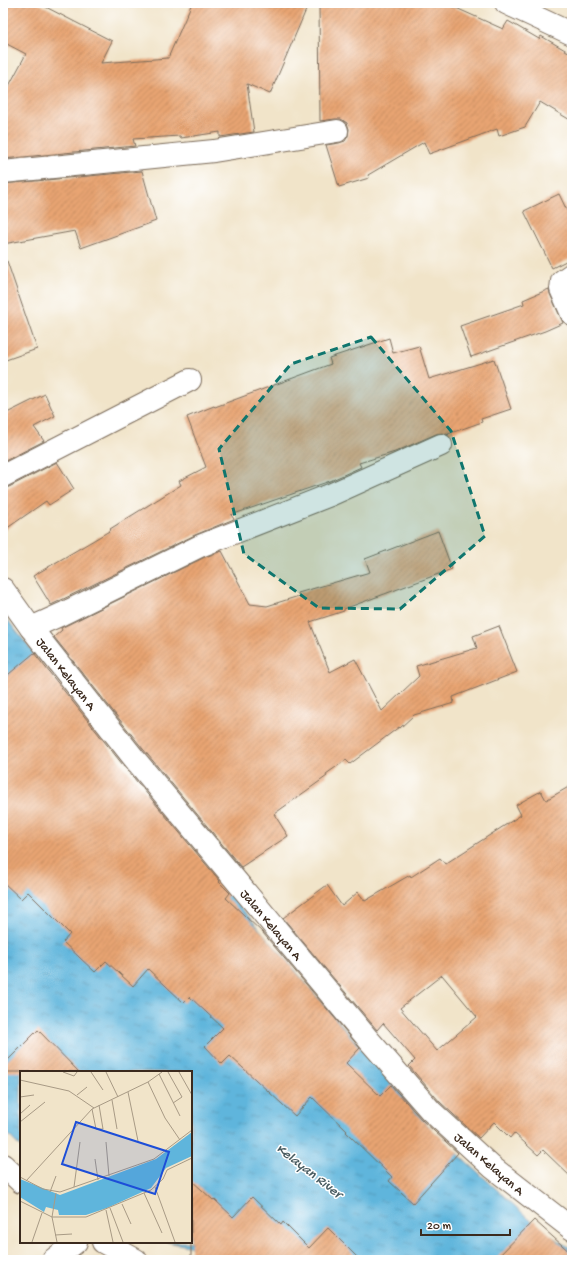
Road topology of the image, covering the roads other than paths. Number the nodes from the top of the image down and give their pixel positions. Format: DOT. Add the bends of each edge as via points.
graph roads {
  1 [pos="506,3"];
  2 [pos="572,34"];
  3 [pos="337,131"];
  4 [pos="3,172"];
  5 [pos="572,274"];
  6 [pos="572,314"];
  7 [pos="190,380"];
  8 [pos="441,445"];
  9 [pos="3,476"];
  10 [pos="3,589"];
  11 [pos="31,628"];
  12 [pos="3,1165"];
  13 [pos="20,1181"];
  14 [pos="572,1229"];
  15 [pos="75,1243"];
  16 [pos="105,1243"];
  17 [pos="53,1260"];
  18 [pos="136,1260"];
  1 -- 2 [label="street"];
  3 -- 4 [label="street" via="214,151"];
  5 -- 6 [label="street" via="562,281 561,289"];
  7 -- 9 [label="street"];
  8 -- 11 [label="street" via="330,495 200,546"];
  10 -- 11 [label="street, Jalan Kelayan A"];
  11 -- 14 [label="street, Jalan Kelayan A" via="133,757 431,1111 492,1167"];
  12 -- 13 [label="street"];
  15 -- 17 [label="street"];
  16 -- 18 [label="street"];
}
